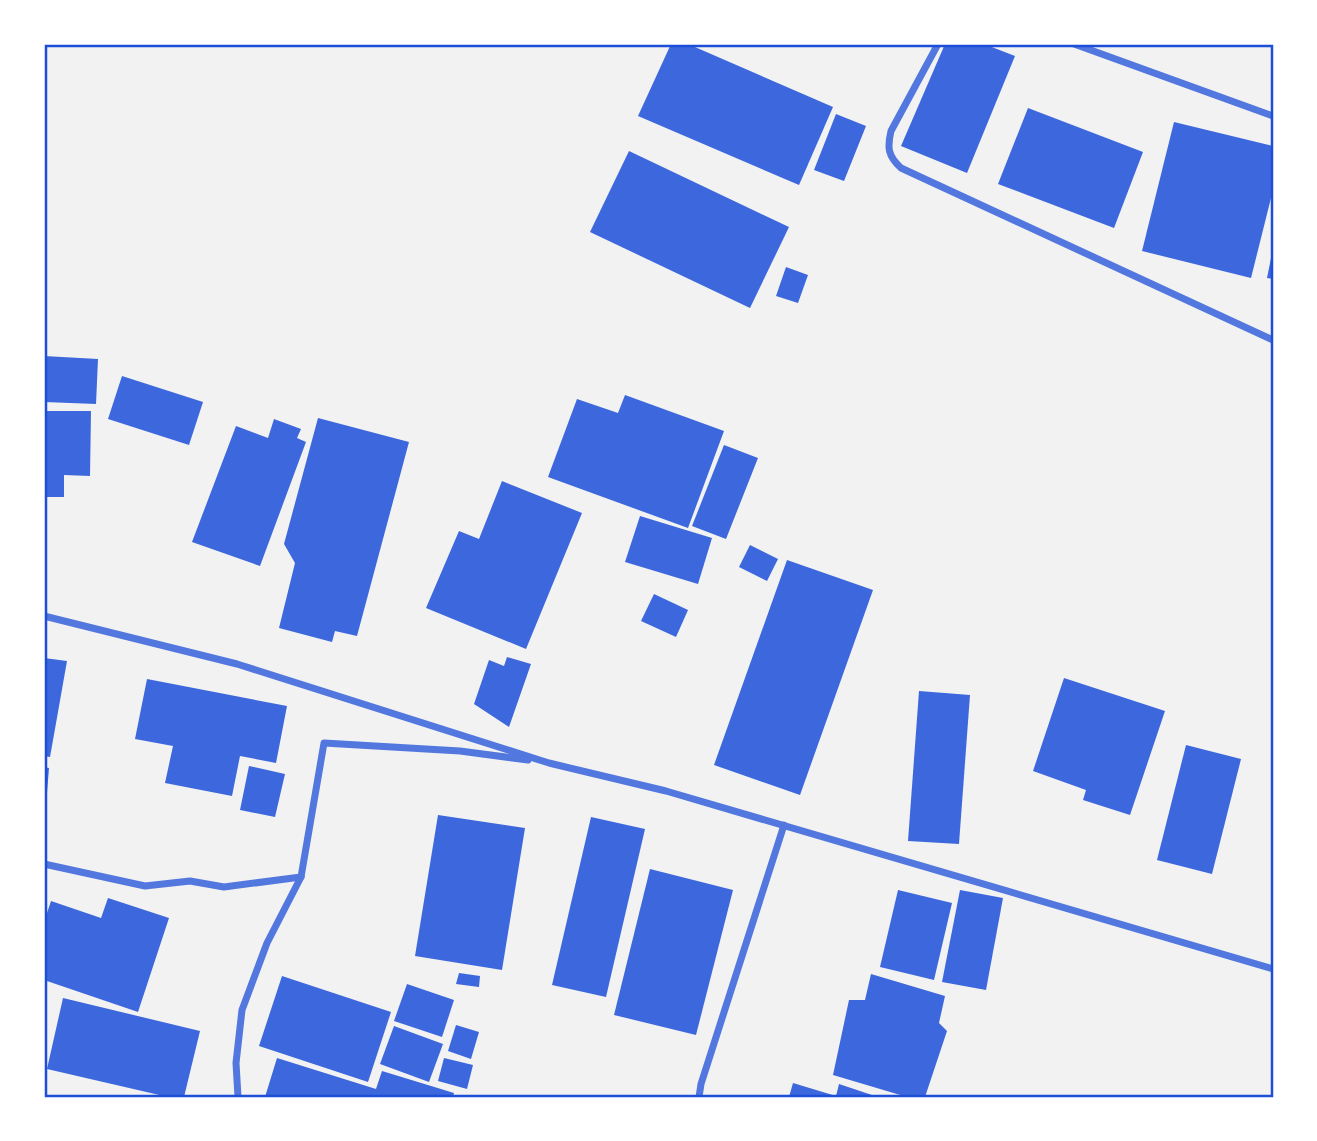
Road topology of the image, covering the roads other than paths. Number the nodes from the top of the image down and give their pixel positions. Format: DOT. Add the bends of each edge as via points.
graph roads {
  1 [pos="938,44"];
  2 [pos="1074,44"];
  3 [pos="1273,116"];
  4 [pos="1273,340"];
  5 [pos="44,616"];
  6 [pos="550,763"];
  7 [pos="784,825"];
  8 [pos="44,864"];
  9 [pos="301,877"];
  10 [pos="1273,969"];
  11 [pos="238,1097"];
  12 [pos="699,1097"];
  1 -- 4 [label="street" via="891,131 889,152 901,168"];
  2 -- 3 [label="street"];
  5 -- 6 [label="street" via="237,664"];
  6 -- 7 [label="street"];
  6 -- 9 [label="street" via="460,751 324,743"];
  7 -- 10 [label="street"];
  7 -- 12 [label="street"];
  8 -- 9 [label="street" via="145,886 190,881 223,887"];
  9 -- 11 [label="street" via="267,943 242,1010 236,1063"];
}
